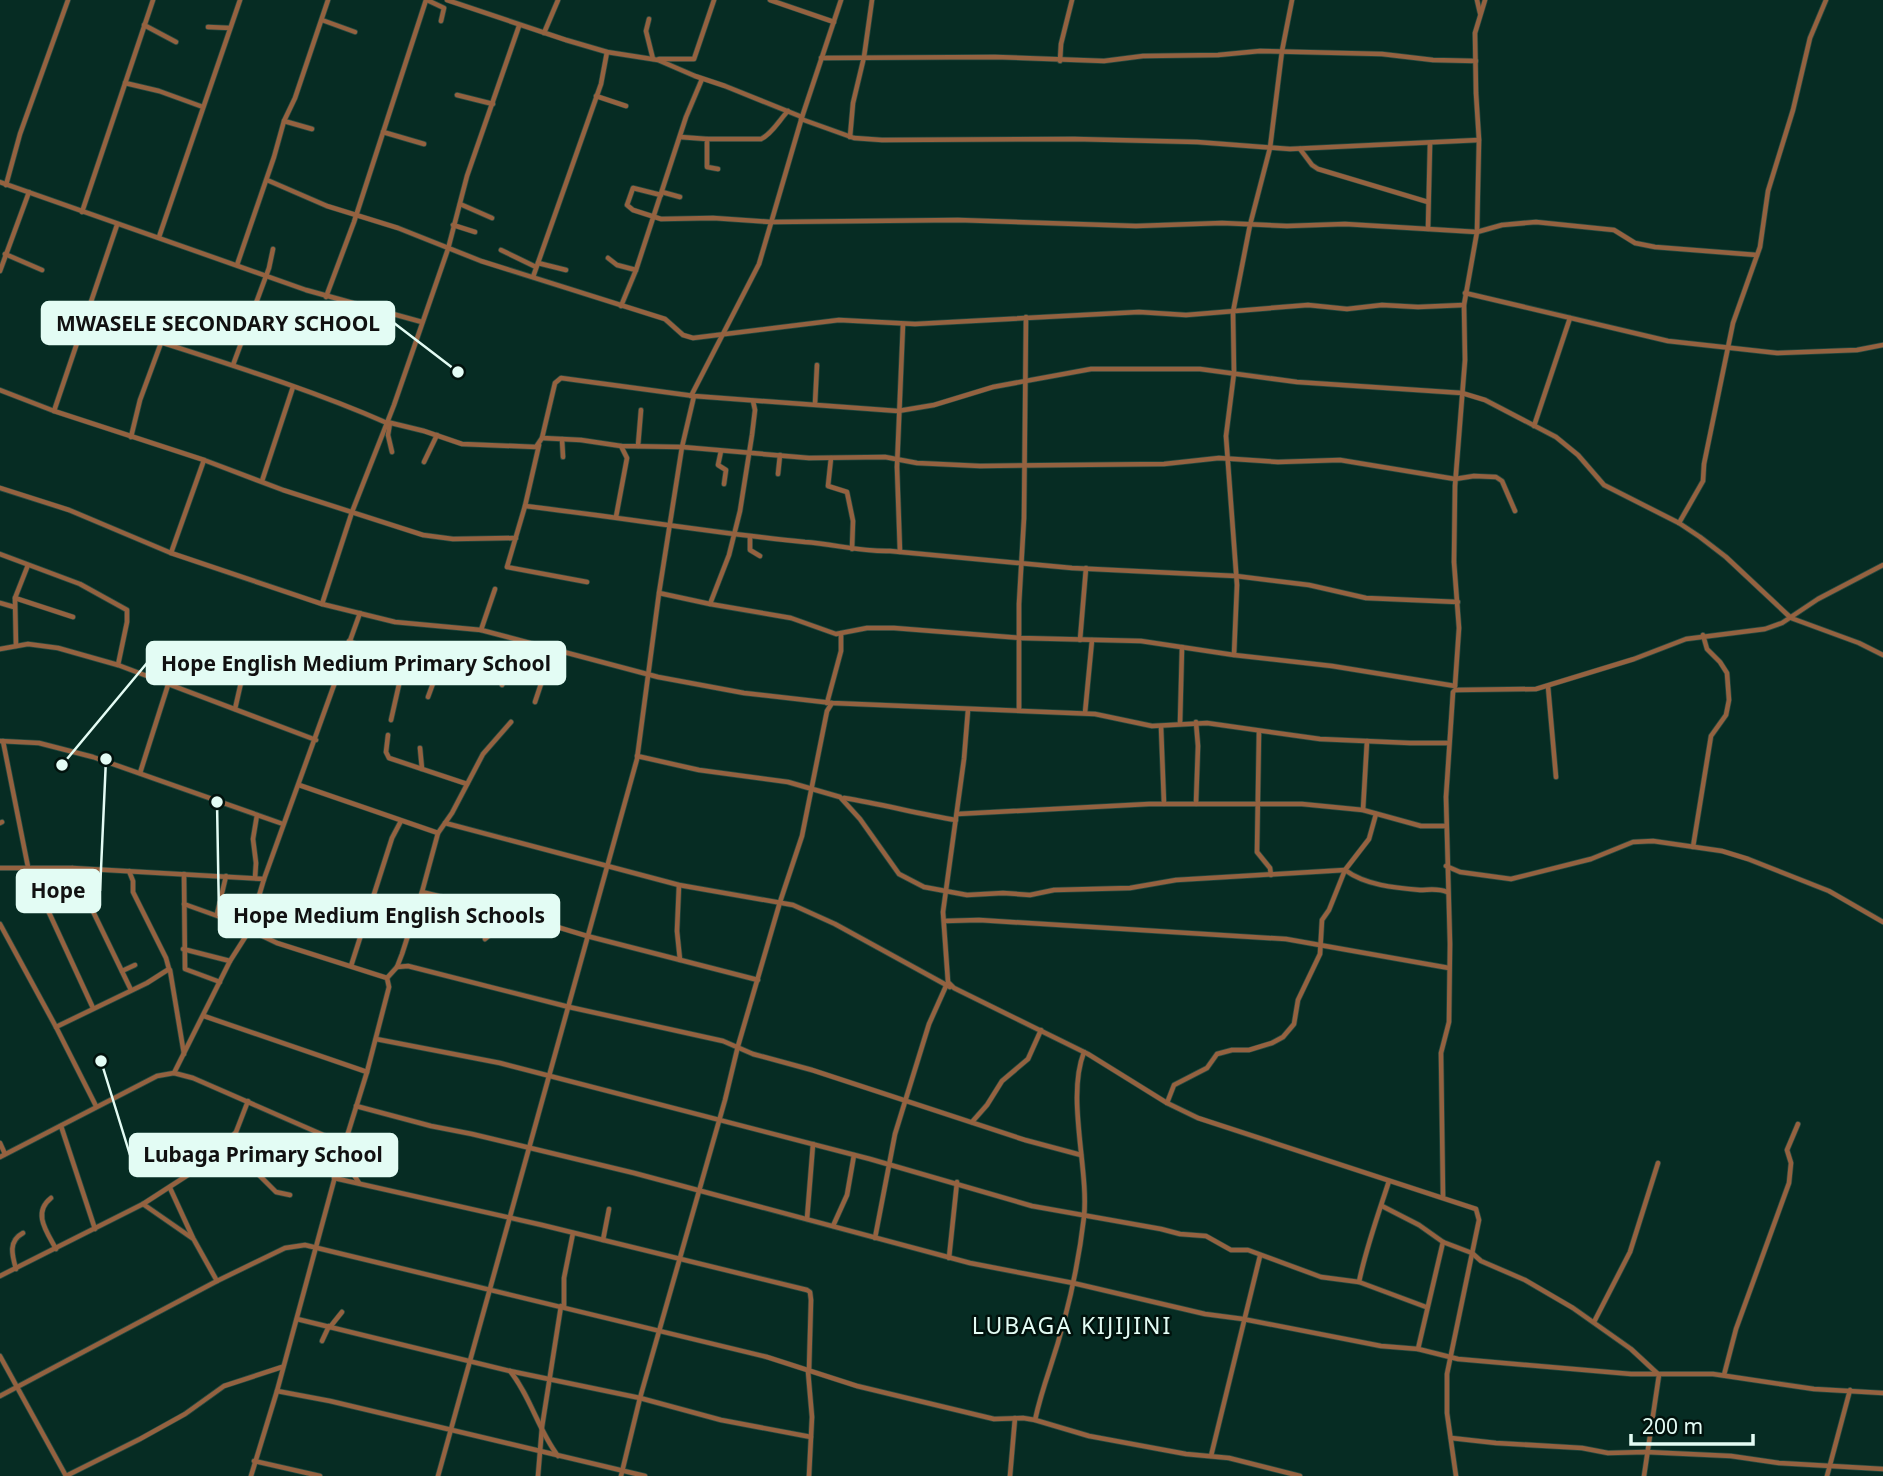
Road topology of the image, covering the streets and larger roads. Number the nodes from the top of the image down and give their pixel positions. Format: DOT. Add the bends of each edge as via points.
graph roads {
  1 [pos="68,0"];
  2 [pos="153,0"];
  3 [pos="240,0"];
  4 [pos="328,0"];
  5 [pos="427,0"];
  6 [pos="447,0"];
  7 [pos="558,0"];
  8 [pos="714,0"];
  9 [pos="769,0"];
  10 [pos="841,0"];
  11 [pos="872,0"];
  12 [pos="1072,0"];
  13 [pos="1292,0"];
  14 [pos="1478,0"];
  15 [pos="1485,0"];
  16 [pos="1826,0"];
  17 [pos="785,3"];
  18 [pos="1480,13"];
  19 [pos="649,19"];
  20 [pos="322,20"];
  21 [pos="441,21"];
  22 [pos="834,22"];
  23 [pos="144,25"];
  24 [pos="519,26"];
  25 [pos="208,27"];
  26 [pos="230,28"];
  27 [pos="355,32"];
  28 [pos="544,33"];
  29 [pos="176,42"];
  30 [pos="1282,51"];
  31 [pos="607,52"];
  32 [pos="864,57"];
  33 [pos="821,58"];
  34 [pos="656,59"];
  35 [pos="1060,61"];
  36 [pos="1476,61"];
  37 [pos="702,79"];
  38 [pos="125,83"];
  39 [pos="457,95"];
  40 [pos="596,96"];
  41 [pos="493,104"];
  42 [pos="626,106"];
  43 [pos="203,107"];
  44 [pos="788,111"];
  45 [pos="801,118"];
  46 [pos="284,121"];
  47 [pos="312,129"];
  48 [pos="383,132"];
  49 [pos="680,137"];
  50 [pos="850,137"];
  51 [pos="707,139"];
  52 [pos="1479,141"];
  53 [pos="424,144"];
  54 [pos="1430,144"];
  55 [pos="1270,148"];
  56 [pos="1300,149"];
  57 [pos="718,169"];
  58 [pos="267,180"];
  59 [pos="0,182"];
  60 [pos="6,185"];
  61 [pos="29,192"];
  62 [pos="661,193"];
  63 [pos="680,197"];
  64 [pos="1428,202"];
  65 [pos="460,204"];
  66 [pos="82,212"];
  67 [pos="356,215"];
  68 [pos="653,217"];
  69 [pos="492,218"];
  70 [pos="771,222"];
  71 [pos="117,225"];
  72 [pos="453,225"];
  73 [pos="1250,225"];
  74 [pos="1427,229"];
  75 [pos="474,232"];
  76 [pos="1477,232"];
  77 [pos="159,237"];
  78 [pos="447,248"];
  79 [pos="273,249"];
  80 [pos="501,250"];
  81 [pos="5,254"];
  82 [pos="1757,255"];
  83 [pos="608,258"];
  84 [pos="237,265"];
  85 [pos="537,265"];
  86 [pos="42,270"];
  87 [pos="566,270"];
  88 [pos="0,271"];
  89 [pos="636,271"];
  90 [pos="266,276"];
  91 [pos="533,277"];
  92 [pos="1465,293"];
  93 [pos="326,297"];
  94 [pos="1464,304"];
  95 [pos="621,306"];
  96 [pos="1233,312"];
  97 [pos="85,317"];
  98 [pos="1026,317"];
  99 [pos="1570,318"];
  100 [pos="422,322"];
  101 [pos="903,324"];
  102 [pos="721,336"];
  103 [pos="161,344"];
  104 [pos="1883,345"];
  105 [pos="1728,348"];
  106 [pos="233,365"];
  107 [pos="817,365"];
  108 [pos="1234,373"];
  109 [pos="1024,381"];
  110 [pos="293,387"];
  111 [pos="0,390"];
  112 [pos="1462,393"];
  113 [pos="693,396"];
  114 [pos="753,401"];
  115 [pos="815,404"];
  116 [pos="641,410"];
  117 [pos="54,411"];
  118 [pos="898,411"];
  119 [pos="388,423"];
  120 [pos="1534,426"];
  121 [pos="437,435"];
  122 [pos="131,437"];
  123 [pos="542,438"];
  124 [pos="562,439"];
  125 [pos="539,445"];
  126 [pos="621,446"];
  127 [pos="638,446"];
  128 [pos="682,447"];
  129 [pos="721,451"];
  130 [pos="392,452"];
  131 [pos="750,453"];
  132 [pos="780,454"];
  133 [pos="563,457"];
  134 [pos="831,458"];
  135 [pos="897,458"];
  136 [pos="1227,459"];
  137 [pos="204,460"];
  138 [pos="424,462"];
  139 [pos="1025,466"];
  140 [pos="778,474"];
  141 [pos="1455,480"];
  142 [pos="262,481"];
  143 [pos="724,484"];
  144 [pos="0,488"];
  145 [pos="525,506"];
  146 [pos="1515,511"];
  147 [pos="352,512"];
  148 [pos="616,517"];
  149 [pos="1679,523"];
  150 [pos="671,525"];
  151 [pos="733,534"];
  152 [pos="750,537"];
  153 [pos="516,538"];
  154 [pos="852,549"];
  155 [pos="900,552"];
  156 [pos="171,553"];
  157 [pos="0,554"];
  158 [pos="760,556"];
  159 [pos="1020,564"];
  160 [pos="28,565"];
  161 [pos="1883,565"];
  162 [pos="1086,568"];
  163 [pos="1236,576"];
  164 [pos="587,582"];
  165 [pos="495,589"];
  166 [pos="659,593"];
  167 [pos="15,598"];
  168 [pos="1458,602"];
  169 [pos="0,603"];
  170 [pos="322,604"];
  171 [pos="710,604"];
  172 [pos="14,607"];
  173 [pos="360,613"];
  174 [pos="73,617"];
  175 [pos="1791,618"];
  176 [pos="481,630"];
  177 [pos="841,634"];
  178 [pos="1703,635"];
  179 [pos="1020,638"];
  180 [pos="349,640"];
  181 [pos="1080,640"];
  182 [pos="1092,640"];
  183 [pos="521,642"];
  184 [pos="16,646"];
  185 [pos="1182,647"];
  186 [pos="0,649"];
  187 [pos="563,652"];
  188 [pos="1883,654"];
  189 [pos="1234,656"];
  190 [pos="245,664"];
  191 [pos="118,665"];
  192 [pos="391,667"];
  193 [pos="648,674"];
  194 [pos="168,685"];
  195 [pos="502,685"];
  196 [pos="1548,686"];
  197 [pos="1455,688"];
  198 [pos="428,697"];
  199 [pos="535,702"];
  200 [pos="827,703"];
  201 [pos="235,709"];
  202 [pos="827,710"];
  203 [pos="968,710"];
  204 [pos="1019,710"];
  205 [pos="1085,713"];
  206 [pos="391,720"];
  207 [pos="511,722"];
  208 [pos="1196,722"];
  209 [pos="1180,724"];
  210 [pos="1161,726"];
  211 [pos="1259,731"];
  212 [pos="388,735"];
  213 [pos="316,740"];
  214 [pos="1,741"];
  215 [pos="1367,741"];
  216 [pos="1448,743"];
  217 [pos="420,748"];
  218 [pos="637,756"];
  219 [pos="422,769"];
  220 [pos="140,773"];
  221 [pos="1556,777"];
  222 [pos="467,784"];
  223 [pos="299,785"];
  224 [pos="810,789"];
  225 [pos="840,797"];
  226 [pos="1164,804"];
  227 [pos="1196,804"];
  228 [pos="1257,804"];
  229 [pos="1363,810"];
  230 [pos="1376,813"];
  231 [pos="257,814"];
  232 [pos="956,817"];
  233 [pos="401,821"];
  234 [pos="445,823"];
  235 [pos="284,824"];
  236 [pos="1446,826"];
  237 [pos="438,833"];
  238 [pos="1693,847"];
  239 [pos="607,866"];
  240 [pos="1446,866"];
  241 [pos="28,867"];
  242 [pos="0,868"];
  243 [pos="72,868"];
  244 [pos="1345,870"];
  245 [pos="129,871"];
  246 [pos="184,874"];
  247 [pos="226,876"];
  248 [pos="1271,876"];
  249 [pos="255,878"];
  250 [pos="264,879"];
  251 [pos="679,884"];
  252 [pos="945,891"];
  253 [pos="422,892"];
  254 [pos="1447,892"];
  255 [pos="780,902"];
  256 [pos="184,904"];
  257 [pos="500,911"];
  258 [pos="217,914"];
  259 [pos="944,921"];
  260 [pos="1883,922"];
  261 [pos="0,924"];
  262 [pos="251,928"];
  263 [pos="587,936"];
  264 [pos="485,939"];
  265 [pos="10,944"];
  266 [pos="1322,945"];
  267 [pos="0,946"];
  268 [pos="183,948"];
  269 [pos="680,960"];
  270 [pos="230,961"];
  271 [pos="135,965"];
  272 [pos="351,966"];
  273 [pos="397,967"];
  274 [pos="1449,968"];
  275 [pos="169,969"];
  276 [pos="122,971"];
  277 [pos="387,978"];
  278 [pos="758,980"];
  279 [pos="220,982"];
  280 [pos="946,986"];
  281 [pos="954,988"];
  282 [pos="131,990"];
  283 [pos="569,1007"];
  284 [pos="93,1008"];
  285 [pos="204,1016"];
  286 [pos="56,1027"];
  287 [pos="1041,1030"];
  288 [pos="376,1039"];
  289 [pos="738,1046"];
  290 [pos="1084,1052"];
  291 [pos="184,1054"];
  292 [pos="367,1072"];
  293 [pos="174,1073"];
  294 [pos="549,1077"];
  295 [pos="906,1100"];
  296 [pos="248,1101"];
  297 [pos="1167,1103"];
  298 [pos="96,1106"];
  299 [pos="356,1106"];
  300 [pos="719,1121"];
  301 [pos="972,1122"];
  302 [pos="1798,1124"];
  303 [pos="61,1126"];
  304 [pos="232,1138"];
  305 [pos="0,1143"];
  306 [pos="344,1144"];
  307 [pos="813,1144"];
  308 [pos="528,1148"];
  309 [pos="854,1155"];
  310 [pos="1081,1155"];
  311 [pos="3,1156"];
  312 [pos="1658,1163"];
  313 [pos="889,1164"];
  314 [pos="334,1178"];
  315 [pos="1390,1181"];
  316 [pos="957,1182"];
  317 [pos="359,1183"];
  318 [pos="170,1188"];
  319 [pos="699,1191"];
  320 [pos="290,1195"];
  321 [pos="1443,1196"];
  322 [pos="51,1198"];
  323 [pos="143,1204"];
  324 [pos="1382,1206"];
  325 [pos="609,1209"];
  326 [pos="1084,1216"];
  327 [pos="509,1219"];
  328 [pos="807,1219"];
  329 [pos="833,1226"];
  330 [pos="95,1229"];
  331 [pos="23,1233"];
  332 [pos="573,1233"];
  333 [pos="193,1238"];
  334 [pos="875,1238"];
  335 [pos="603,1240"];
  336 [pos="1443,1242"];
  337 [pos="315,1246"];
  338 [pos="56,1249"];
  339 [pos="1472,1253"];
  340 [pos="1260,1255"];
  341 [pos="949,1258"];
  342 [pos="680,1259"];
  343 [pos="16,1269"];
  344 [pos="0,1276"];
  345 [pos="216,1281"];
  346 [pos="1359,1282"];
  347 [pos="1073,1283"];
  348 [pos="488,1290"];
  349 [pos="563,1306"];
  350 [pos="1426,1307"];
  351 [pos="342,1311"];
  352 [pos="1242,1319"];
  353 [pos="296,1320"];
  354 [pos="1594,1322"];
  355 [pos="330,1326"];
  356 [pos="659,1330"];
  357 [pos="322,1341"];
  358 [pos="1418,1349"];
  359 [pos="0,1356"];
  360 [pos="1449,1357"];
  361 [pos="471,1360"];
  362 [pos="282,1367"];
  363 [pos="510,1371"];
  364 [pos="809,1371"];
  365 [pos="1659,1375"];
  366 [pos="1724,1375"];
  367 [pos="550,1378"];
  368 [pos="16,1387"];
  369 [pos="1850,1390"];
  370 [pos="277,1391"];
  371 [pos="1883,1393"];
  372 [pos="0,1396"];
  373 [pos="640,1398"];
  374 [pos="1015,1418"];
  375 [pos="1035,1420"];
  376 [pos="541,1427"];
  377 [pos="451,1430"];
  378 [pos="811,1437"];
  379 [pos="1451,1438"];
  380 [pos="540,1451"];
  381 [pos="1646,1452"];
  382 [pos="1211,1456"];
  383 [pos="559,1457"];
  384 [pos="254,1461"];
  385 [pos="1830,1466"];
  386 [pos="1883,1469"];
  387 [pos="622,1473"];
  388 [pos="251,1476"];
  389 [pos="320,1476"];
  390 [pos="438,1476"];
  391 [pos="538,1476"];
  392 [pos="646,1476"];
  393 [pos="809,1476"];
  394 [pos="1010,1476"];
  395 [pos="1300,1476"];
  396 [pos="1455,1476"];
  397 [pos="1644,1476"];
  398 [pos="1827,1476"];
  1 -- 60 [label="street" via="24,120"];
  2 -- 23 [label="street"];
  3 -- 26 [label="street"];
  4 -- 20 [label="street"];
  5 -- 21 [label="street" via="444,8"];
  5 -- 48 [label="street"];
  6 -- 24 [label="street"];
  7 -- 28 [label="street"];
  8 -- 34 [label="street" via="694,59"];
  9 -- 17 [label="street"];
  10 -- 22 [label="street"];
  11 -- 32 [label="street"];
  12 -- 35 [label="street"];
  13 -- 30 [label="street"];
  14 -- 18 [label="street"];
  15 -- 18 [label="street"];
  16 -- 82 [label="street" via="1810,38 1768,191"];
  17 -- 22 [label="street"];
  18 -- 36 [label="street"];
  19 -- 34 [label="street" via="646,34"];
  20 -- 27 [label="street"];
  20 -- 46 [label="street"];
  22 -- 33 [label="street"];
  23 -- 29 [label="street"];
  23 -- 38 [label="street"];
  24 -- 28 [label="street"];
  24 -- 41 [label="street"];
  25 -- 26 [label="street"];
  26 -- 43 [label="street"];
  28 -- 31 [label="street"];
  30 -- 35 [label="street"];
  30 -- 36 [label="street"];
  30 -- 55 [label="street"];
  31 -- 34 [label="street"];
  31 -- 40 [label="street"];
  32 -- 33 [label="street"];
  32 -- 35 [label="street"];
  32 -- 50 [label="street"];
  33 -- 45 [label="street"];
  34 -- 37 [label="street"];
  36 -- 52 [label="street"];
  37 -- 44 [label="street"];
  37 -- 49 [label="street"];
  38 -- 43 [label="street"];
  38 -- 66 [label="street"];
  39 -- 41 [label="street"];
  40 -- 42 [label="street"];
  40 -- 85 [label="street"];
  41 -- 65 [label="street"];
  43 -- 77 [label="street"];
  44 -- 45 [label="street"];
  44 -- 51 [label="street" via="761,139"];
  45 -- 50 [label="street"];
  45 -- 70 [label="street"];
  46 -- 47 [label="street"];
  46 -- 58 [label="street"];
  48 -- 53 [label="street"];
  48 -- 67 [label="street"];
  49 -- 51 [label="street"];
  49 -- 62 [label="street"];
  50 -- 55 [label="street" via="1197,142"];
  51 -- 57 [label="street" via="707,167"];
  52 -- 54 [label="street"];
  52 -- 76 [label="street"];
  54 -- 56 [label="street"];
  54 -- 64 [label="street"];
  55 -- 56 [label="street"];
  55 -- 73 [label="street"];
  56 -- 64 [label="street" via="1318,169"];
  58 -- 67 [label="street"];
  58 -- 84 [label="street"];
  59 -- 60 [label="street"];
  60 -- 61 [label="street"];
  61 -- 66 [label="street"];
  61 -- 81 [label="street"];
  62 -- 63 [label="street"];
  62 -- 68 [label="street"];
  62 -- 68 [label="street" via="633,188 627,202 633,210"];
  64 -- 74 [label="street"];
  65 -- 69 [label="street"];
  65 -- 72 [label="street"];
  66 -- 71 [label="street"];
  67 -- 78 [label="street"];
  67 -- 93 [label="street"];
  68 -- 70 [label="street"];
  68 -- 89 [label="street"];
  70 -- 73 [label="street"];
  70 -- 102 [label="street" via="759,264"];
  71 -- 77 [label="street"];
  71 -- 97 [label="street"];
  72 -- 75 [label="street"];
  72 -- 78 [label="street"];
  73 -- 74 [label="street"];
  73 -- 96 [label="street"];
  74 -- 76 [label="street"];
  76 -- 82 [label="street" via="1518,223 1577,226 1614,230 1644,246"];
  76 -- 92 [label="street"];
  77 -- 84 [label="street"];
  78 -- 91 [label="street"];
  78 -- 100 [label="street"];
  79 -- 90 [label="street"];
  80 -- 85 [label="street"];
  81 -- 86 [label="street"];
  81 -- 88 [label="street"];
  82 -- 105 [label="street"];
  83 -- 89 [label="street"];
  84 -- 90 [label="street"];
  85 -- 87 [label="street"];
  85 -- 91 [label="street"];
  89 -- 95 [label="street"];
  90 -- 93 [label="street"];
  90 -- 106 [label="street"];
  91 -- 95 [label="street"];
  92 -- 94 [label="street"];
  92 -- 99 [label="street"];
  93 -- 100 [label="street"];
  94 -- 96 [label="street" via="1348,309 1308,305"];
  94 -- 112 [label="street"];
  95 -- 102 [label="street" via="665,319 688,337"];
  96 -- 98 [label="street"];
  96 -- 108 [label="street"];
  97 -- 103 [label="street"];
  97 -- 117 [label="street"];
  98 -- 101 [label="street"];
  98 -- 109 [label="street"];
  99 -- 105 [label="street" via="1656,339"];
  99 -- 120 [label="street"];
  100 -- 119 [label="street"];
  101 -- 102 [label="street" via="839,320"];
  101 -- 118 [label="street"];
  102 -- 113 [label="street"];
  103 -- 106 [label="street"];
  103 -- 122 [label="street"];
  104 -- 105 [label="street" via="1803,353"];
  105 -- 149 [label="street" via="1703,481"];
  106 -- 110 [label="street"];
  107 -- 115 [label="street"];
  108 -- 109 [label="street" via="1091,369"];
  108 -- 112 [label="street"];
  108 -- 136 [label="street"];
  109 -- 118 [label="street"];
  109 -- 139 [label="street"];
  110 -- 119 [label="street"];
  110 -- 142 [label="street"];
  111 -- 117 [label="street"];
  112 -- 120 [label="street"];
  112 -- 141 [label="street"];
  113 -- 114 [label="street"];
  113 -- 123 [label="street" via="559,379"];
  113 -- 128 [label="street"];
  114 -- 115 [label="street"];
  114 -- 131 [label="street"];
  115 -- 118 [label="street"];
  116 -- 127 [label="street"];
  117 -- 122 [label="street"];
  118 -- 135 [label="street"];
  119 -- 121 [label="street"];
  119 -- 130 [label="street"];
  119 -- 147 [label="street"];
  120 -- 149 [label="street" via="1571,448 1604,485"];
  121 -- 125 [label="street" via="468,445"];
  121 -- 138 [label="street"];
  122 -- 137 [label="street"];
  123 -- 124 [label="street"];
  123 -- 125 [label="street"];
  124 -- 126 [label="street"];
  124 -- 133 [label="street"];
  125 -- 145 [label="street"];
  126 -- 127 [label="street"];
  126 -- 148 [label="street" via="627,456"];
  127 -- 128 [label="street"];
  128 -- 129 [label="street"];
  128 -- 150 [label="street"];
  129 -- 131 [label="street"];
  129 -- 143 [label="street" via="718,466 726,470"];
  131 -- 132 [label="street"];
  131 -- 151 [label="street"];
  132 -- 134 [label="street"];
  132 -- 140 [label="street"];
  134 -- 135 [label="street"];
  134 -- 154 [label="street" via="828,486 848,492"];
  135 -- 139 [label="street"];
  135 -- 155 [label="street"];
  136 -- 139 [label="street"];
  136 -- 141 [label="street" via="1340,460"];
  136 -- 163 [label="street"];
  137 -- 142 [label="street"];
  137 -- 156 [label="street"];
  139 -- 159 [label="street"];
  141 -- 146 [label="street" via="1475,476 1500,479"];
  141 -- 168 [label="street"];
  142 -- 147 [label="street"];
  144 -- 156 [label="street" via="69,510"];
  145 -- 148 [label="street"];
  145 -- 153 [label="street"];
  147 -- 153 [label="street" via="431,536"];
  147 -- 170 [label="street"];
  148 -- 150 [label="street"];
  149 -- 175 [label="street" via="1726,557"];
  150 -- 151 [label="street"];
  150 -- 166 [label="street"];
  151 -- 152 [label="street"];
  151 -- 171 [label="street"];
  152 -- 154 [label="street"];
  152 -- 158 [label="street" via="750,550"];
  153 -- 164 [label="street" via="509,569"];
  154 -- 155 [label="street"];
  155 -- 159 [label="street"];
  156 -- 170 [label="street"];
  157 -- 160 [label="street"];
  159 -- 162 [label="street"];
  159 -- 179 [label="street"];
  160 -- 167 [label="street"];
  160 -- 191 [label="street" via="80,584 127,610"];
  161 -- 175 [label="street" via="1818,598"];
  162 -- 163 [label="street"];
  162 -- 181 [label="street"];
  163 -- 168 [label="street" via="1366,598"];
  163 -- 189 [label="street"];
  165 -- 176 [label="street"];
  166 -- 171 [label="street"];
  166 -- 193 [label="street"];
  167 -- 172 [label="street"];
  167 -- 174 [label="street"];
  168 -- 197 [label="street"];
  169 -- 172 [label="street"];
  170 -- 173 [label="street"];
  171 -- 177 [label="street" via="791,618"];
  172 -- 184 [label="street"];
  173 -- 176 [label="street" via="395,622"];
  173 -- 180 [label="street"];
  175 -- 178 [label="street" via="1765,629"];
  175 -- 188 [label="street"];
  176 -- 183 [label="street"];
  177 -- 179 [label="street" via="894,628"];
  177 -- 200 [label="street"];
  178 -- 196 [label="street"];
  178 -- 238 [label="street" via="1707,649 1727,673 1729,700 1726,715 1710,736"];
  179 -- 181 [label="street"];
  179 -- 204 [label="street"];
  180 -- 192 [label="street"];
  180 -- 213 [label="street"];
  181 -- 182 [label="street"];
  182 -- 185 [label="street"];
  182 -- 205 [label="street"];
  183 -- 187 [label="street"];
  183 -- 195 [label="street"];
  184 -- 186 [label="street"];
  184 -- 191 [label="street" via="50,646"];
  185 -- 189 [label="street"];
  185 -- 209 [label="street"];
  187 -- 193 [label="street"];
  187 -- 199 [label="street" via="548,661 547,676"];
  189 -- 197 [label="street" via="1332,666"];
  190 -- 201 [label="street"];
  191 -- 194 [label="street"];
  192 -- 198 [label="street" via="435,672"];
  192 -- 206 [label="street" via="400,680"];
  193 -- 200 [label="street"];
  193 -- 218 [label="street"];
  194 -- 201 [label="street"];
  194 -- 220 [label="street"];
  196 -- 197 [label="street" via="1526,690"];
  196 -- 221 [label="street"];
  197 -- 216 [label="street"];
  200 -- 202 [label="street"];
  200 -- 202 [label="street"];
  200 -- 203 [label="street"];
  201 -- 213 [label="street"];
  202 -- 224 [label="street"];
  203 -- 204 [label="street"];
  203 -- 232 [label="street"];
  204 -- 205 [label="street"];
  205 -- 210 [label="street"];
  207 -- 222 [label="street" via="483,754"];
  208 -- 209 [label="street"];
  208 -- 211 [label="street"];
  208 -- 227 [label="street"];
  209 -- 210 [label="street"];
  210 -- 226 [label="street"];
  211 -- 215 [label="street"];
  211 -- 228 [label="street"];
  212 -- 219 [label="street" via="388,758"];
  213 -- 223 [label="street"];
  214 -- 220 [label="street" via="39,743"];
  214 -- 241 [label="street"];
  215 -- 216 [label="street"];
  215 -- 229 [label="street"];
  216 -- 236 [label="street"];
  217 -- 219 [label="street"];
  218 -- 224 [label="street"];
  218 -- 239 [label="street"];
  219 -- 222 [label="street"];
  220 -- 231 [label="street"];
  222 -- 234 [label="street"];
  223 -- 233 [label="street"];
  223 -- 235 [label="street"];
  224 -- 225 [label="street"];
  224 -- 255 [label="street" via="802,836"];
  225 -- 232 [label="street" via="919,815"];
  225 -- 252 [label="street" via="898,873"];
  226 -- 227 [label="street"];
  226 -- 232 [label="street"];
  227 -- 228 [label="street"];
  228 -- 229 [label="street"];
  228 -- 248 [label="street" via="1257,852 1270,867"];
  229 -- 230 [label="street"];
  230 -- 236 [label="street" via="1421,826"];
  230 -- 244 [label="street" via="1369,839"];
  231 -- 235 [label="street"];
  231 -- 249 [label="street"];
  232 -- 252 [label="street"];
  233 -- 237 [label="street"];
  233 -- 272 [label="street"];
  234 -- 237 [label="street"];
  234 -- 239 [label="street"];
  235 -- 250 [label="street"];
  236 -- 240 [label="street"];
  237 -- 253 [label="street"];
  238 -- 240 [label="street" via="1633,842 1591,859 1507,879"];
  238 -- 260 [label="street" via="1760,863 1829,891"];
  239 -- 251 [label="street"];
  239 -- 263 [label="street"];
  240 -- 254 [label="street"];
  241 -- 242 [label="street"];
  241 -- 243 [label="street"];
  241 -- 284 [label="street"];
  243 -- 245 [label="street"];
  243 -- 276 [label="street"];
  244 -- 248 [label="street"];
  244 -- 254 [label="street" via="1386,886"];
  244 -- 266 [label="street" via="1322,920"];
  245 -- 246 [label="street"];
  245 -- 275 [label="street" via="133,892"];
  246 -- 247 [label="street"];
  246 -- 256 [label="street"];
  247 -- 249 [label="street"];
  247 -- 258 [label="street"];
  248 -- 252 [label="street" via="1030,895"];
  249 -- 250 [label="street"];
  250 -- 262 [label="street"];
  251 -- 255 [label="street"];
  251 -- 269 [label="street"];
  252 -- 259 [label="street"];
  253 -- 257 [label="street"];
  253 -- 273 [label="street"];
  254 -- 274 [label="street"];
  255 -- 278 [label="street"];
  255 -- 280 [label="street" via="835,924"];
  256 -- 258 [label="street"];
  256 -- 268 [label="street"];
  257 -- 263 [label="street"];
  257 -- 264 [label="street"];
  258 -- 262 [label="street"];
  259 -- 266 [label="street" via="1230,934"];
  259 -- 281 [label="street" via="947,979"];
  261 -- 265 [label="street"];
  262 -- 270 [label="street"];
  262 -- 272 [label="street" via="277,943"];
  263 -- 269 [label="street"];
  263 -- 283 [label="street"];
  265 -- 267 [label="street"];
  265 -- 286 [label="street"];
  266 -- 274 [label="street"];
  266 -- 297 [label="street" via="1298,1000 1297,1019 1283,1037 1249,1050 1217,1054 1207,1068 1174,1085"];
  268 -- 270 [label="street"];
  268 -- 279 [label="street" via="186,970"];
  269 -- 278 [label="street"];
  270 -- 279 [label="street"];
  271 -- 276 [label="street"];
  272 -- 277 [label="street"];
  273 -- 277 [label="street"];
  273 -- 283 [label="street"];
  274 -- 321 [label="street" via="1449,1022 1441,1053"];
  275 -- 282 [label="street"];
  275 -- 291 [label="street"];
  276 -- 282 [label="street"];
  277 -- 288 [label="street"];
  278 -- 289 [label="street"];
  279 -- 285 [label="street"];
  280 -- 281 [label="street"];
  280 -- 295 [label="street"];
  281 -- 287 [label="street"];
  282 -- 284 [label="street"];
  283 -- 289 [label="street"];
  283 -- 294 [label="street"];
  284 -- 286 [label="street"];
  285 -- 291 [label="street"];
  285 -- 292 [label="street"];
  286 -- 298 [label="street"];
  287 -- 290 [label="street"];
  287 -- 301 [label="street" via="1028,1059 1002,1081"];
  288 -- 292 [label="street"];
  288 -- 294 [label="street"];
  289 -- 295 [label="street"];
  289 -- 300 [label="street"];
  290 -- 297 [label="street"];
  290 -- 310 [label="street" via="1078,1096"];
  291 -- 293 [label="street"];
  292 -- 299 [label="street"];
  293 -- 296 [label="street"];
  293 -- 298 [label="street" via="157,1076"];
  294 -- 300 [label="street"];
  294 -- 308 [label="street"];
  295 -- 301 [label="street"];
  295 -- 313 [label="street"];
  296 -- 304 [label="street"];
  296 -- 306 [label="street"];
  297 -- 315 [label="street" via="1209,1123"];
  298 -- 303 [label="street"];
  299 -- 306 [label="street"];
  299 -- 308 [label="street"];
  300 -- 307 [label="street"];
  300 -- 319 [label="street"];
  301 -- 310 [label="street"];
  302 -- 366 [label="street" via="1787,1150 1789,1183"];
  303 -- 311 [label="street"];
  303 -- 330 [label="street"];
  304 -- 318 [label="street" via="208,1162"];
  304 -- 320 [label="street" via="239,1155 276,1192"];
  305 -- 311 [label="street"];
  306 -- 314 [label="street"];
  306 -- 317 [label="street" via="349,1167"];
  307 -- 309 [label="street"];
  307 -- 328 [label="street"];
  308 -- 319 [label="street"];
  308 -- 327 [label="street"];
  309 -- 313 [label="street"];
  309 -- 329 [label="street" via="847,1195"];
  310 -- 326 [label="street"];
  312 -- 354 [label="street" via="1630,1252"];
  313 -- 316 [label="street"];
  313 -- 334 [label="street"];
  314 -- 317 [label="street"];
  314 -- 337 [label="street"];
  315 -- 321 [label="street"];
  315 -- 324 [label="street"];
  316 -- 326 [label="street" via="1032,1206"];
  316 -- 341 [label="street"];
  317 -- 327 [label="street"];
  318 -- 323 [label="street"];
  318 -- 333 [label="street"];
  319 -- 328 [label="street"];
  319 -- 342 [label="street"];
  321 -- 339 [label="street" via="1478,1211"];
  322 -- 338 [label="street" via="42,1206 41,1215"];
  323 -- 330 [label="street"];
  323 -- 333 [label="street"];
  324 -- 336 [label="street"];
  324 -- 346 [label="street"];
  325 -- 335 [label="street"];
  326 -- 340 [label="street" via="1206,1236 1231,1250"];
  326 -- 347 [label="street"];
  327 -- 332 [label="street"];
  327 -- 348 [label="street"];
  328 -- 329 [label="street"];
  329 -- 334 [label="street"];
  330 -- 338 [label="street"];
  331 -- 343 [label="street" via="13,1243"];
  332 -- 335 [label="street"];
  332 -- 349 [label="street"];
  333 -- 345 [label="street"];
  334 -- 341 [label="street"];
  335 -- 342 [label="street"];
  336 -- 339 [label="street"];
  336 -- 350 [label="street"];
  337 -- 345 [label="street" via="292,1246"];
  337 -- 348 [label="street"];
  337 -- 353 [label="street"];
  338 -- 343 [label="street"];
  339 -- 354 [label="street"];
  339 -- 360 [label="street"];
  340 -- 346 [label="street" via="1321,1278"];
  340 -- 352 [label="street"];
  341 -- 347 [label="street"];
  342 -- 356 [label="street"];
  342 -- 364 [label="street" via="809,1291"];
  343 -- 344 [label="street"];
  345 -- 368 [label="street"];
  346 -- 350 [label="street"];
  347 -- 352 [label="street"];
  347 -- 375 [label="street"];
  348 -- 349 [label="street"];
  348 -- 361 [label="street"];
  349 -- 356 [label="street"];
  349 -- 367 [label="street"];
  350 -- 358 [label="street"];
  351 -- 355 [label="street"];
  352 -- 358 [label="street"];
  352 -- 382 [label="street"];
  353 -- 355 [label="street"];
  353 -- 362 [label="street"];
  354 -- 365 [label="street"];
  355 -- 357 [label="street"];
  355 -- 361 [label="street"];
  356 -- 364 [label="street"];
  356 -- 373 [label="street"];
  358 -- 360 [label="street"];
  359 -- 368 [label="street"];
  360 -- 365 [label="street"];
  360 -- 379 [label="street" via="1446,1401"];
  361 -- 363 [label="street"];
  361 -- 377 [label="street"];
  362 -- 368 [label="street" via="224,1386 184,1414 67,1476"];
  362 -- 370 [label="street"];
  363 -- 367 [label="street"];
  363 -- 376 [label="street"];
  364 -- 374 [label="street" via="994,1419"];
  364 -- 378 [label="street"];
  365 -- 366 [label="street"];
  365 -- 381 [label="street"];
  366 -- 369 [label="street"];
  367 -- 373 [label="street"];
  367 -- 376 [label="street"];
  368 -- 372 [label="street"];
  369 -- 371 [label="street"];
  369 -- 385 [label="street"];
  370 -- 377 [label="street"];
  370 -- 384 [label="street"];
  373 -- 378 [label="street"];
  373 -- 387 [label="street"];
  374 -- 375 [label="street"];
  374 -- 394 [label="street"];
  375 -- 382 [label="street" via="1089,1436"];
  376 -- 380 [label="street"];
  376 -- 383 [label="street"];
  377 -- 380 [label="street"];
  377 -- 390 [label="street"];
  378 -- 393 [label="street"];
  379 -- 381 [label="street" via="1608,1453"];
  379 -- 396 [label="street"];
  380 -- 383 [label="street"];
  380 -- 391 [label="street"];
  381 -- 385 [label="street"];
  381 -- 397 [label="street"];
  382 -- 395 [label="street"];
  383 -- 387 [label="street"];
  384 -- 388 [label="street"];
  384 -- 389 [label="street"];
  385 -- 386 [label="street"];
  385 -- 398 [label="street"];
  387 -- 392 [label="street"];
}
